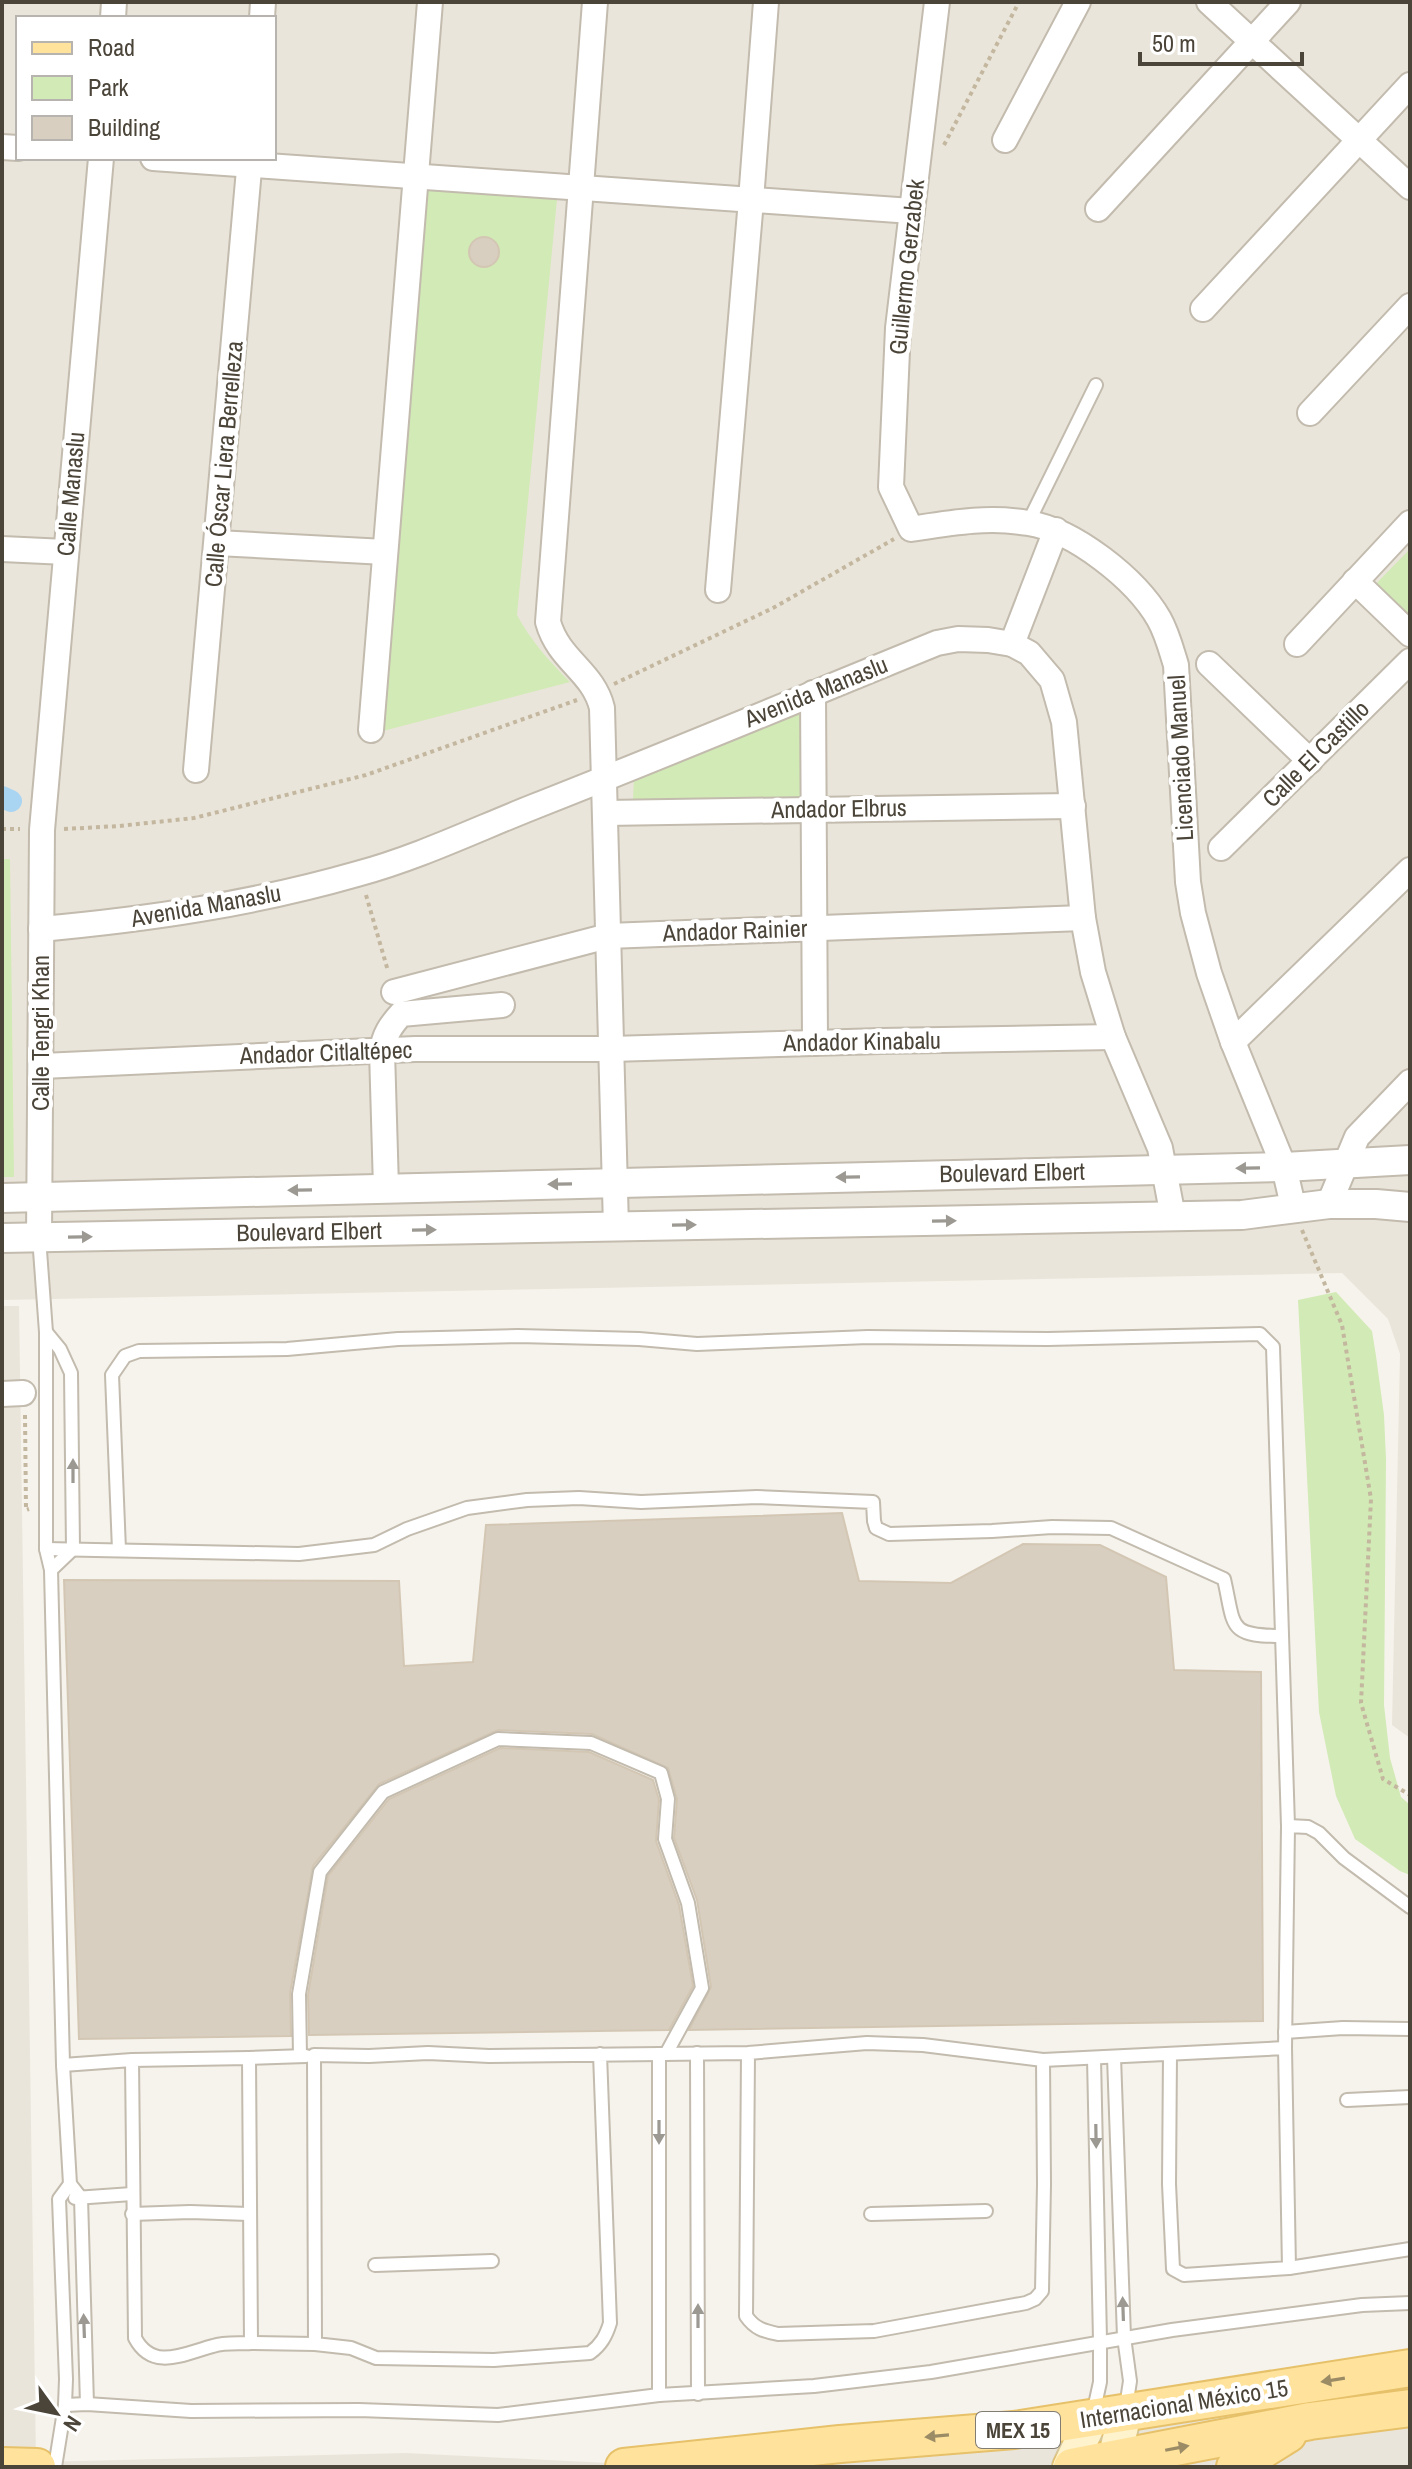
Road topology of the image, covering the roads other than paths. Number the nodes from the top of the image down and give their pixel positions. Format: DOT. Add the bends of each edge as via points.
graph roads {
  1 [pos="430,2"];
  2 [pos="595,2"];
  3 [pos="766,2"];
  4 [pos="937,2"];
  5 [pos="1078,2"];
  6 [pos="1209,2"];
  7 [pos="1288,2"];
  8 [pos="1252,41"];
  9 [pos="1410,85"];
  10 [pos="1005,140"];
  11 [pos="1359,140"];
  12 [pos="101,160"];
  13 [pos="218,160"];
  14 [pos="250,161"];
  15 [pos="416,177"];
  16 [pos="1410,187"];
  17 [pos="579,188"];
  18 [pos="751,200"];
  19 [pos="1098,209"];
  20 [pos="912,211"];
  21 [pos="1410,306"];
  22 [pos="1203,309"];
  23 [pos="1096,385"];
  24 [pos="1310,413"];
  25 [pos="1028,523"];
  26 [pos="1410,523"];
  27 [pos="911,529"];
  28 [pos="1056,530"];
  29 [pos="217,543"];
  30 [pos="2,549"];
  31 [pos="66,552"];
  32 [pos="385,552"];
  33 [pos="1355,581"];
  34 [pos="718,590"];
  35 [pos="1410,634"];
  36 [pos="1012,644"];
  37 [pos="1297,644"];
  38 [pos="1410,661"];
  39 [pos="1209,664"];
  40 [pos="813,693"];
  41 [pos="371,730"];
  42 [pos="1310,761"];
  43 [pos="196,770"];
  44 [pos="604,779"];
  45 [pos="1073,806"];
  46 [pos="814,810"];
  47 [pos="605,813"];
  48 [pos="42,830"];
  49 [pos="1221,848"];
  50 [pos="1410,870"];
  51 [pos="1083,918"];
  52 [pos="814,928"];
  53 [pos="41,929"];
  54 [pos="608,936"];
  55 [pos="394,992"];
  56 [pos="502,1005"];
  57 [pos="1113,1037"];
  58 [pos="1233,1042"];
  59 [pos="815,1043"];
  60 [pos="611,1049"];
  61 [pos="382,1051"];
  62 [pos="42,1066"];
  63 [pos="1410,1082"];
  64 [pos="1410,1160"];
  65 [pos="1347,1163"];
  66 [pos="1284,1167"];
  67 [pos="1165,1170"];
  68 [pos="614,1183"];
  69 [pos="386,1188"];
  70 [pos="39,1197"];
  71 [pos="2,1198"];
  72 [pos="1329,1204"];
  73 [pos="1410,1207"];
  74 [pos="1294,1210"];
  75 [pos="1173,1217"];
  76 [pos="616,1227"];
  77 [pos="39,1237"];
  78 [pos="2,1238"];
  79 [pos="46,1332"];
  80 [pos="46,1549"];
  81 [pos="73,1549"];
  82 [pos="119,1550"];
  83 [pos="51,1570"];
  84 [pos="1282,1636"];
  85 [pos="1288,1826"];
  86 [pos="1410,1907"];
  87 [pos="1410,2029"];
  88 [pos="1285,2032"];
  89 [pos="1285,2048"];
  90 [pos="697,2053"];
  91 [pos="748,2053"];
  92 [pos="600,2054"];
  93 [pos="662,2054"];
  94 [pos="1170,2054"];
  95 [pos="314,2055"];
  96 [pos="300,2056"];
  97 [pos="1114,2057"];
  98 [pos="249,2058"];
  99 [pos="1094,2058"];
  100 [pos="132,2060"];
  101 [pos="1043,2060"];
  102 [pos="63,2065"];
  103 [pos="1410,2097"];
  104 [pos="1347,2100"];
  105 [pos="70,2184"];
  106 [pos="132,2194"];
  107 [pos="81,2198"];
  108 [pos="59,2199"];
  109 [pos="986,2211"];
  110 [pos="132,2214"];
  111 [pos="249,2214"];
  112 [pos="871,2214"];
  113 [pos="1410,2249"];
  114 [pos="492,2261"];
  115 [pos="375,2265"];
  116 [pos="1289,2268"];
  117 [pos="1410,2303"];
  118 [pos="1124,2337"];
  119 [pos="1100,2340"];
  120 [pos="251,2343"];
  121 [pos="315,2344"];
  122 [pos="1410,2368"];
  123 [pos="698,2394"];
  124 [pos="659,2395"];
  125 [pos="87,2404"];
  126 [pos="65,2405"];
  127 [pos="1410,2408"];
  128 [pos="1108,2416"];
  129 [pos="1310,2421"];
  130 [pos="1112,2464"];
  131 [pos="2,2466"];
  132 [pos="37,2467"];
  133 [pos="55,2467"];
  134 [pos="624,2467"];
  135 [pos="1071,2467"];
  136 [pos="1235,2467"];
  1 -- 15 [label="street"];
  2 -- 17 [label="street"];
  3 -- 18 [label="street"];
  4 -- 20 [label="street, Guillermo Gerzabek"];
  5 -- 10 [label="street"];
  6 -- 8 [label="street"];
  7 -- 8 [label="street"];
  8 -- 11 [label="street"];
  8 -- 19 [label="street"];
  9 -- 11 [label="street"];
  11 -- 16 [label="street"];
  11 -- 22 [label="street"];
  12 -- 31 [label="street, Calle Manaslu"];
  13 -- 14 [label="street"];
  14 -- 15 [label="street"];
  14 -- 29 [label="street, Calle Óscar Liera Berrelleza"];
  15 -- 17 [label="street"];
  15 -- 32 [label="street"];
  17 -- 18 [label="street"];
  17 -- 44 [label="street" via="548,622 560,650 598,692"];
  18 -- 20 [label="street"];
  18 -- 34 [label="street"];
  20 -- 27 [label="street, Guillermo Gerzabek" via="898,328 891,483"];
  21 -- 24 [label="street"];
  23 -- 25 [label="lane"];
  25 -- 27 [label="street, Licenciado Manuel" via="978,519"];
  25 -- 28 [label="street, Licenciado Manuel"];
  26 -- 33 [label="street"];
  28 -- 36 [label="street"];
  28 -- 58 [label="street, Licenciado Manuel" via="1087,548 1148,602 1169,640 1176,665 1190,898"];
  29 -- 32 [label="street"];
  29 -- 43 [label="street, Calle Óscar Liera Berrelleza"];
  30 -- 31 [label="street"];
  31 -- 48 [label="street, Calle Manaslu"];
  32 -- 41 [label="street"];
  33 -- 35 [label="street"];
  33 -- 37 [label="street"];
  36 -- 40 [label="street, Avenida Manaslu" via="958,639 937,643"];
  36 -- 45 [label="street" via="1029,653 1052,680 1064,722"];
  38 -- 42 [label="street, Calle El Castillo"];
  39 -- 42 [label="street"];
  40 -- 44 [label="street, Avenida Manaslu"];
  40 -- 46 [label="street"];
  42 -- 49 [label="street, Calle El Castillo"];
  44 -- 47 [label="street"];
  44 -- 53 [label="street, Avenida Manaslu" via="359,874 194,911"];
  45 -- 46 [label="street, Andador Elbrus"];
  45 -- 51 [label="street"];
  46 -- 47 [label="street, Andador Elbrus"];
  46 -- 52 [label="street"];
  47 -- 54 [label="street"];
  48 -- 53 [label="street, Calle Tengri Khan"];
  50 -- 58 [label="street"];
  51 -- 52 [label="street, Andador Rainier"];
  51 -- 57 [label="street"];
  52 -- 54 [label="street, Andador Rainier"];
  52 -- 59 [label="street"];
  53 -- 62 [label="street, Calle Tengri Khan"];
  54 -- 55 [label="street, Andador Rainier"];
  54 -- 60 [label="street"];
  56 -- 61 [label="street" via="401,1014 383,1040"];
  57 -- 59 [label="street, Andador Kinabalu"];
  57 -- 67 [label="street"];
  58 -- 66 [label="street, Licenciado Manuel"];
  59 -- 60 [label="street, Andador Kinabalu"];
  60 -- 61 [label="street, Andador Citlaltépec"];
  60 -- 68 [label="street"];
  61 -- 62 [label="street, Andador Citlaltépec"];
  61 -- 69 [label="street"];
  62 -- 70 [label="street, Calle Tengri Khan"];
  63 -- 65 [label="street" via="1357,1137"];
  64 -- 65 [label="street, Boulevard Elbert"];
  65 -- 66 [label="street, Boulevard Elbert"];
  65 -- 72 [label="street"];
  66 -- 67 [label="street, Boulevard Elbert, one-way"];
  66 -- 74 [label="street, Licenciado Manuel"];
  67 -- 68 [label="street, Boulevard Elbert, one-way"];
  67 -- 75 [label="street"];
  68 -- 69 [label="street, Boulevard Elbert, one-way"];
  68 -- 76 [label="street"];
  69 -- 70 [label="street, Boulevard Elbert, one-way"];
  70 -- 71 [label="street, Boulevard Elbert"];
  70 -- 77 [label="street, Calle Tengri Khan"];
  72 -- 73 [label="street, Boulevard Elbert"];
  72 -- 74 [label="street, Boulevard Elbert"];
  74 -- 75 [label="street, Boulevard Elbert"];
  76 -- 75 [label="street, Boulevard Elbert, one-way"];
  77 -- 76 [label="street, Boulevard Elbert, one-way"];
  77 -- 78 [label="street, Boulevard Elbert"];
  77 -- 79 [label="lane"];
  79 -- 80 [label="lane"];
  81 -- 79 [label="lane, one-way" via="71,1373"];
  80 -- 81 [label="lane"];
  80 -- 83 [label="lane"];
  81 -- 82 [label="lane"];
  81 -- 83 [label="lane"];
  82 -- 84 [label="lane" via="299,1554 374,1545 467,1508 527,1500 757,1497 873,1502 876,1528 889,1534 1111,1528 1224,1579 1234,1625 1241,1632"];
  82 -- 84 [label="lane" via="112,1375 125,1356 139,1351 287,1349 492,1336 697,1344 1250,1333 1260,1334 1273,1347"];
  83 -- 102 [label="lane"];
  84 -- 85 [label="lane"];
  85 -- 86 [label="lane" via="1319,1833"];
  85 -- 88 [label="lane"];
  87 -- 88 [label="lane"];
  88 -- 89 [label="lane"];
  89 -- 94 [label="lane"];
  89 -- 116 [label="lane"];
  90 -- 91 [label="lane"];
  90 -- 93 [label="lane"];
  123 -- 90 [label="lane, one-way"];
  91 -- 101 [label="lane" via="867,2043"];
  91 -- 101 [label="lane" via="746,2316 763,2331 778,2334 874,2331 1035,2299 1043,2284"];
  92 -- 93 [label="lane"];
  92 -- 95 [label="lane"];
  92 -- 121 [label="lane" via="610,2323 599,2346 590,2353 494,2360 376,2358 351,2348"];
  93 -- 96 [label="lane" via="702,1988 688,1903 665,1839 668,1799 661,1773 591,1743 498,1739 383,1792 320,1872 299,1994"];
  93 -- 124 [label="lane, one-way"];
  94 -- 97 [label="lane"];
  94 -- 116 [label="lane" via="1173,2269 1184,2275"];
  95 -- 96 [label="lane"];
  95 -- 121 [label="lane"];
  96 -- 98 [label="lane"];
  97 -- 99 [label="lane"];
  118 -- 97 [label="lane, one-way"];
  98 -- 100 [label="lane"];
  98 -- 111 [label="lane"];
  99 -- 101 [label="lane"];
  99 -- 119 [label="lane, one-way"];
  100 -- 102 [label="lane"];
  100 -- 106 [label="lane"];
  102 -- 105 [label="lane"];
  103 -- 104 [label="lane"];
  105 -- 107 [label="lane"];
  105 -- 108 [label="lane"];
  106 -- 107 [label="lane"];
  106 -- 110 [label="lane"];
  107 -- 108 [label="lane"];
  125 -- 107 [label="lane, one-way"];
  108 -- 126 [label="lane"];
  109 -- 112 [label="lane"];
  110 -- 111 [label="lane"];
  110 -- 120 [label="lane" via="135,2338 141,2350 178,2357 216,2345"];
  111 -- 120 [label="lane"];
  113 -- 116 [label="lane"];
  114 -- 115 [label="lane"];
  117 -- 118 [label="lane"];
  118 -- 119 [label="lane"];
  118 -- 128 [label="lane" via="1130,2381"];
  119 -- 123 [label="lane" via="931,2372"];
  119 -- 128 [label="lane" via="1100,2382"];
  120 -- 121 [label="lane"];
  122 -- 128 [label="main road, Internacional México 15 / MEX 15, one-way"];
  123 -- 124 [label="lane"];
  124 -- 125 [label="lane" via="498,2415 191,2411"];
  125 -- 126 [label="lane"];
  126 -- 133 [label="lane"];
  127 -- 129 [label="main road, Internacional México 15 / MEX 15"];
  128 -- 130 [label="main road"];
  128 -- 134 [label="main road, Internacional México 15 / MEX 15, one-way" via="1014,2430"];
  128 -- 135 [label="main road"];
  130 -- 129 [label="main road, Internacional México 15 / MEX 15, one-way"];
  129 -- 136 [label="main road"];
  130 -- 135 [label="main road, Internacional México 15 / MEX 15"];
  131 -- 132 [label="main road"];
}
